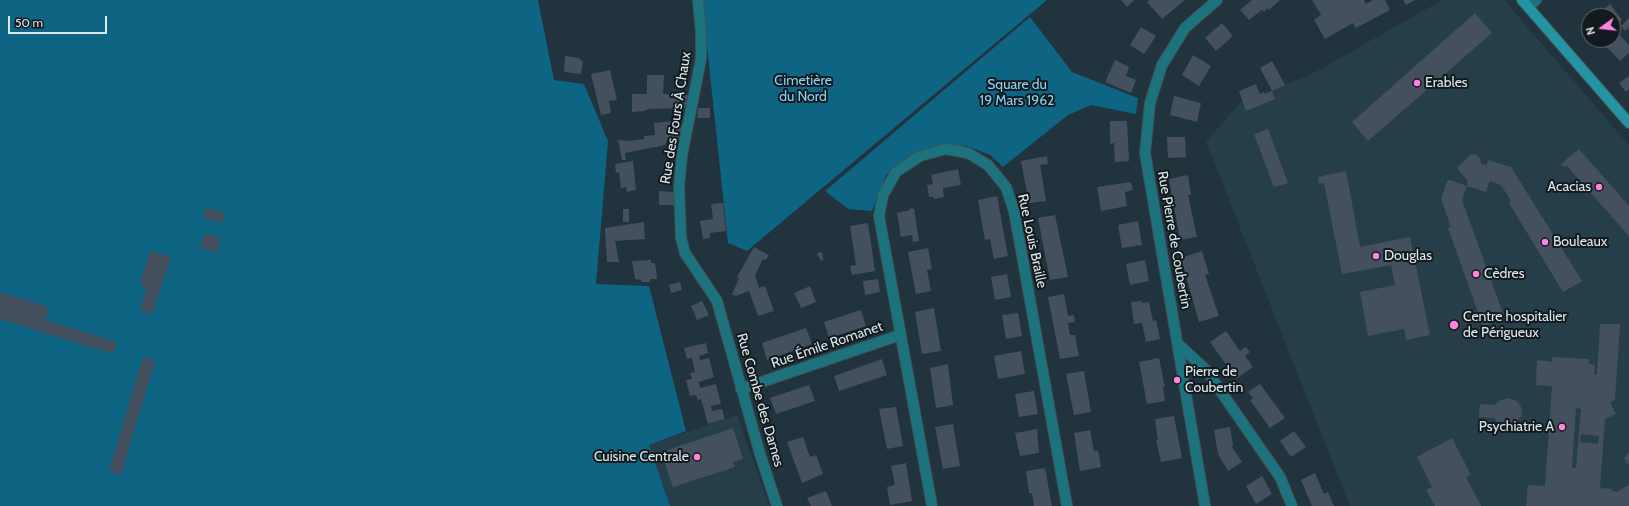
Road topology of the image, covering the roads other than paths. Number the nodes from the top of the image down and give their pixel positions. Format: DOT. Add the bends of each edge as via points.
graph roads {
  1 [pos="698,0"];
  2 [pos="1218,0"];
  3 [pos="1536,0"];
  4 [pos="1525,4"];
  5 [pos="1629,123"];
  6 [pos="717,301"];
  7 [pos="900,335"];
  8 [pos="1177,343"];
  9 [pos="741,389"];
  10 [pos="777,506"];
  11 [pos="932,506"];
  12 [pos="1067,506"];
  13 [pos="1205,506"];
  14 [pos="1292,506"];
  1 -- 6 [label="street, Rue des Fours À Chaux" via="701,59 682,155 679,187 680,224 685,253"];
  2 -- 8 [label="street, Rue Pierre de Coubertin" via="1185,28 1162,65 1150,103 1145,154"];
  3 -- 4 [label="street"];
  4 -- 5 [label="main road"];
  6 -- 9 [label="street, Rue Combe des Dames"];
  7 -- 9 [label="street, Rue Émile Romanet"];
  7 -- 11 [label="street, Rue Louis Braille"];
  7 -- 12 [label="street, Rue Louis Braille" via="879,216 883,195 896,172 920,156 946,149 968,153 988,165 1006,187 1014,211"];
  8 -- 13 [label="street, Rue Pierre de Coubertin"];
  8 -- 14 [label="street" via="1206,370 1280,477"];
  9 -- 10 [label="street, Rue Combe des Dames"];
}
